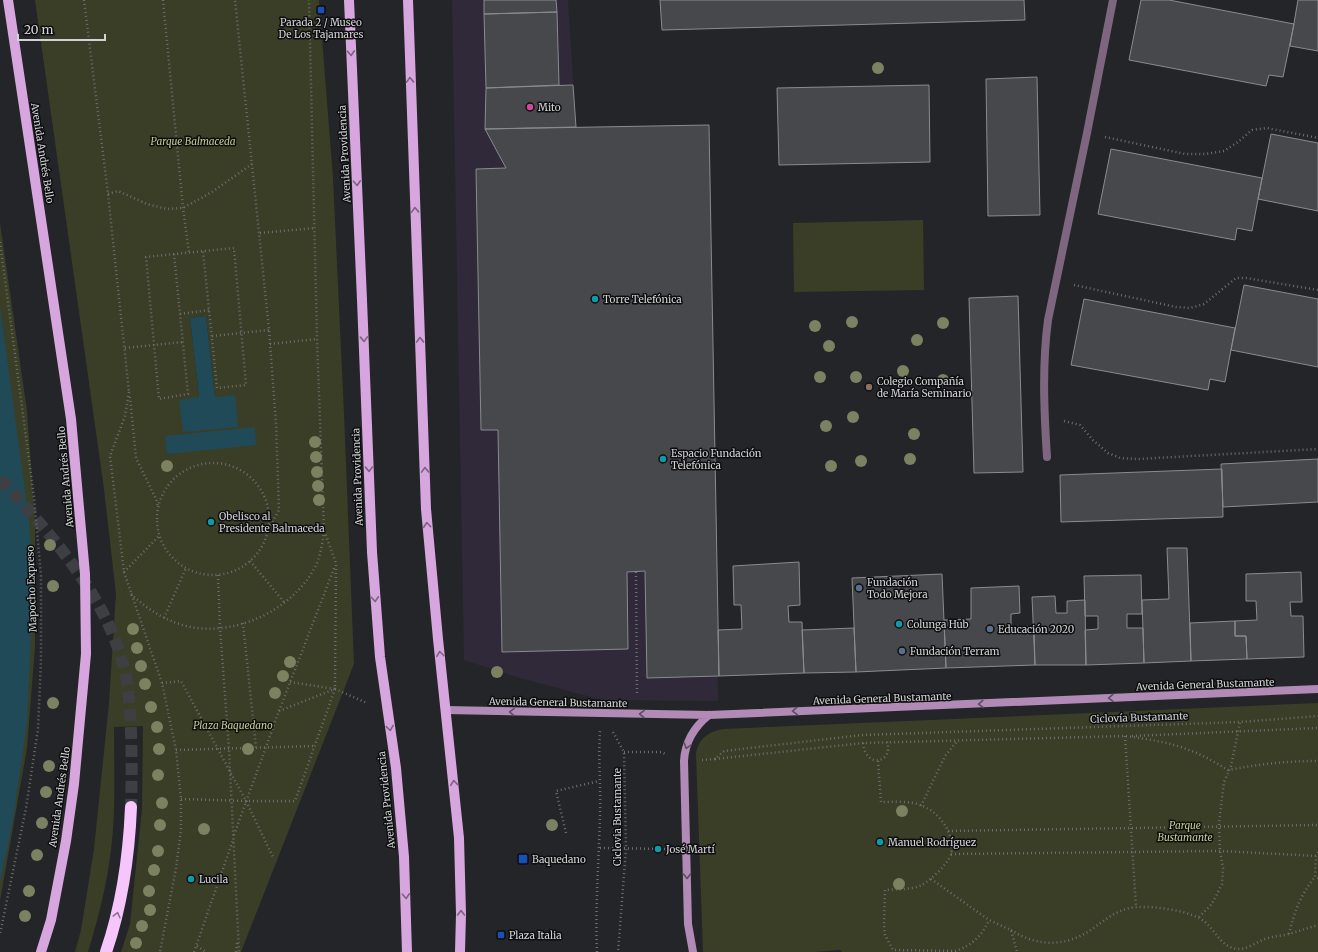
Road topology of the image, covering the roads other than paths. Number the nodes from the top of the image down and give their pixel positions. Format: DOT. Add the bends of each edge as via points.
graph roads {
  1 [pos="8,0"];
  2 [pos="349,0"];
  3 [pos="408,0"];
  4 [pos="1113,0"];
  5 [pos="1047,457"];
  6 [pos="1318,690"];
  7 [pos="446,710"];
  8 [pos="709,715"];
  9 [pos="131,807"];
  10 [pos="41,952"];
  11 [pos="106,952"];
  12 [pos="407,952"];
  13 [pos="460,952"];
  14 [pos="693,952"];
  1 -- 10 [label="main road, Avenida Andrés Bello" via="71,418 85,574 86,654 74,784 51,920"];
  2 -- 12 [label="main road, Avenida Providencia, one-way" via="372,552 380,657 396,768 403,842"];
  7 -- 3 [label="main road, one-way" via="426,509"];
  4 -- 5 [label="lane" via="1044,348"];
  6 -- 8 [label="main road, Avenida General Bustamante, one-way"];
  8 -- 7 [label="main road, Avenida General Bustamante, one-way"];
  13 -- 7 [label="main road, one-way" via="459,838"];
  8 -- 14 [label="main road, one-way" via="690,736 684,761 688,924"];
  11 -- 9 [label="highway, one-way" via="120,905"];
}
